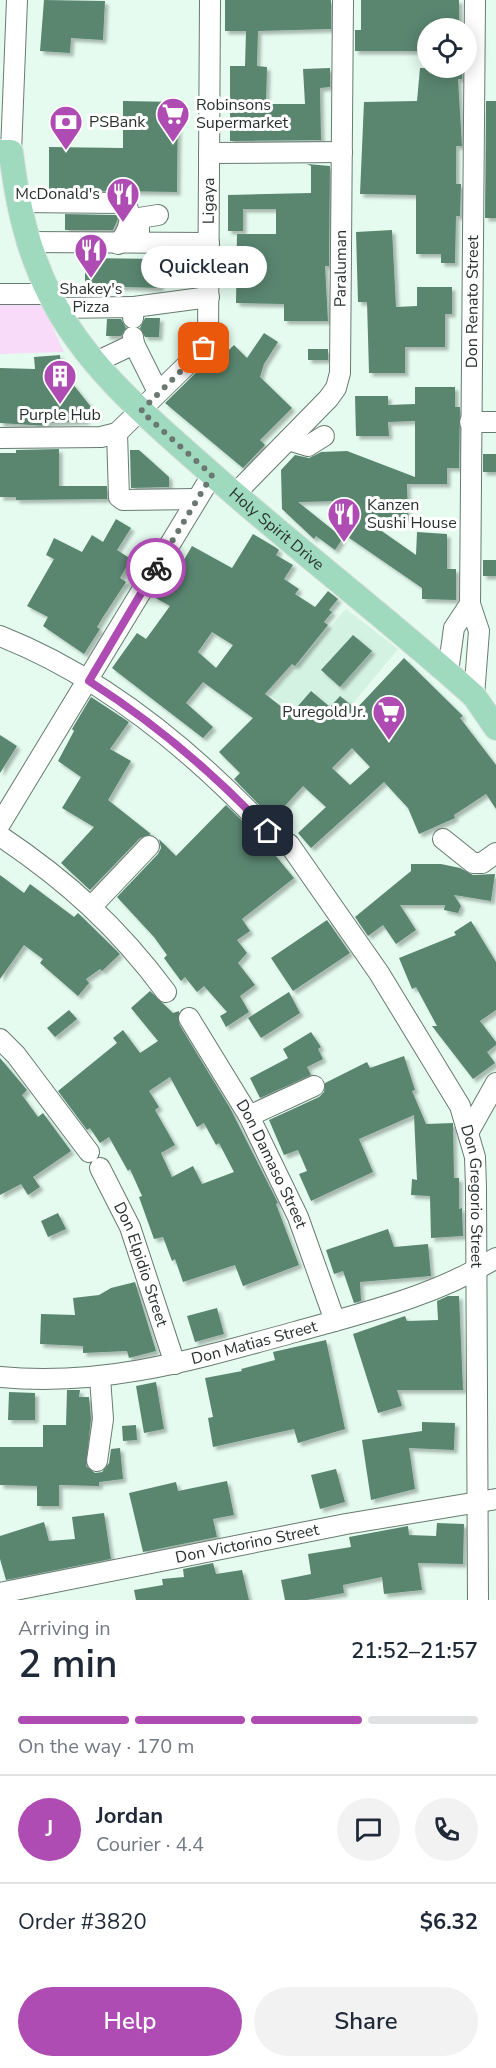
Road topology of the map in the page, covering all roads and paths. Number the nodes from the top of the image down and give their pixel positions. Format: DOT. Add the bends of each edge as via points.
graph roads {
  1 [pos="17,0"];
  2 [pos="210,0"];
  3 [pos="343,0"];
  4 [pos="475,0"];
  5 [pos="6,152"];
  6 [pos="342,152"];
  7 [pos="209,153"];
  8 [pos="17,202"];
  9 [pos="158,215"];
  10 [pos="27,242"];
  11 [pos="139,243"];
  12 [pos="209,243"];
  13 [pos="118,244"];
  14 [pos="0,294"];
  15 [pos="209,297"];
  16 [pos="53,301"];
  17 [pos="134,326"];
  18 [pos="96,362"];
  19 [pos="158,392"];
  20 [pos="141,411"];
  21 [pos="470,422"];
  22 [pos="496,422"];
  23 [pos="117,433"];
  24 [pos="324,436"];
  25 [pos="0,438"];
  26 [pos="288,440"];
  27 [pos="212,475"];
  28 [pos="234,495"];
  29 [pos="197,499"];
  30 [pos="470,604"];
  31 [pos="0,636"];
  32 [pos="448,672"];
  33 [pos="89,681"];
  34 [pos="474,696"];
  35 [pos="496,728"];
  36 [pos="0,824"];
  37 [pos="268,831"];
  38 [pos="0,836"];
  39 [pos="443,838"];
  40 [pos="289,844"];
  41 [pos="149,846"];
  42 [pos="496,854"];
  43 [pos="92,906"];
  44 [pos="166,992"];
  45 [pos="189,1018"];
  46 [pos="0,1040"];
  47 [pos="496,1083"];
  48 [pos="314,1086"];
  49 [pos="249,1116"];
  50 [pos="469,1131"];
  51 [pos="496,1258"];
  52 [pos="478,1269"];
  53 [pos="335,1321"];
  54 [pos="175,1365"];
  55 [pos="0,1377"];
  56 [pos="100,1378"];
  57 [pos="97,1461"];
  58 [pos="487,1500"];
  59 [pos="0,1593"];
  60 [pos="478,1600"];
  1 -- 5 [label="street"];
  2 -- 7 [label="street, Ligaya"];
  3 -- 6 [label="street, Paraluman"];
  4 -- 21 [label="street, Don Renato Street"];
  5 -- 8 [label="main road, Holy Spirit Drive"];
  6 -- 7 [label="street"];
  6 -- 26 [label="street, Paraluman" via="340,373 328,399"];
  7 -- 12 [label="street, Ligaya"];
  8 -- 10 [label="main road, Holy Spirit Drive"];
  8 -- 13 [label="street" via="124,203 129,224"];
  9 -- 11 [label="street" via="139,218"];
  10 -- 13 [label="street"];
  10 -- 16 [label="main road, Holy Spirit Drive"];
  11 -- 12 [label="street"];
  11 -- 13 [label="street"];
  12 -- 15 [label="street, Ligaya"];
  14 -- 16 [label="street"];
  15 -- 17 [label="street"];
  15 -- 19 [label="street, Ligaya" via="208,340"];
  16 -- 17 [label="street"];
  16 -- 18 [label="main road, Holy Spirit Drive"];
  17 -- 18 [label="street"];
  17 -- 19 [label="street"];
  18 -- 20 [label="main road, Holy Spirit Drive"];
  19 -- 20 [label="street, Ligaya"];
  20 -- 23 [label="street, Ligaya"];
  20 -- 27 [label="main road, Holy Spirit Drive"];
  21 -- 22 [label="street"];
  21 -- 30 [label="street, Don Renato Street"];
  23 -- 25 [label="street" via="101,437"];
  23 -- 29 [label="street" via="119,497"];
  24 -- 26 [label="street" via="308,447"];
  26 -- 28 [label="street, Paraluman"];
  27 -- 28 [label="main road, Holy Spirit Drive"];
  27 -- 29 [label="street"];
  28 -- 32 [label="main road, Holy Spirit Drive"];
  29 -- 33 [label="street"];
  30 -- 32 [label="street" via="454,628"];
  30 -- 34 [label="street, Don Renato Street" via="478,631"];
  31 -- 33 [label="street"];
  32 -- 34 [label="main road, Holy Spirit Drive"];
  33 -- 36 [label="street"];
  33 -- 37 [label="street" via="184,749"];
  34 -- 35 [label="main road, Holy Spirit Drive"];
  38 -- 43 [label="street" via="45,866"];
  39 -- 42 [label="street" via="473,863"];
  40 -- 50 [label="street, Don Gregorio Street" via="379,973 460,1106"];
  41 -- 43 [label="street"];
  43 -- 44 [label="street"];
  45 -- 49 [label="street, Don Damaso Street"];
  46 -- 54 [label="street, Don Elpidio Street" via="16,1055 95,1160 130,1227"];
  47 -- 50 [label="street"];
  48 -- 49 [label="street"];
  49 -- 53 [label="street, Don Damaso Street" via="298,1217"];
  50 -- 52 [label="street, Don Gregorio Street" via="475,1157"];
  51 -- 52 [label="street, Don Matias Street"];
  52 -- 53 [label="street, Don Matias Street" via="428,1291"];
  52 -- 58 [label="street, Don Gregorio Street"];
  53 -- 54 [label="street, Don Matias Street"];
  54 -- 56 [label="street, Don Matias Street"];
  55 -- 56 [label="street, Don Matias Street"];
  56 -- 57 [label="street" via="102,1419"];
  58 -- 59 [label="street, Don Victorino Street"];
  58 -- 60 [label="street, Don Gregorio Street"];
}
